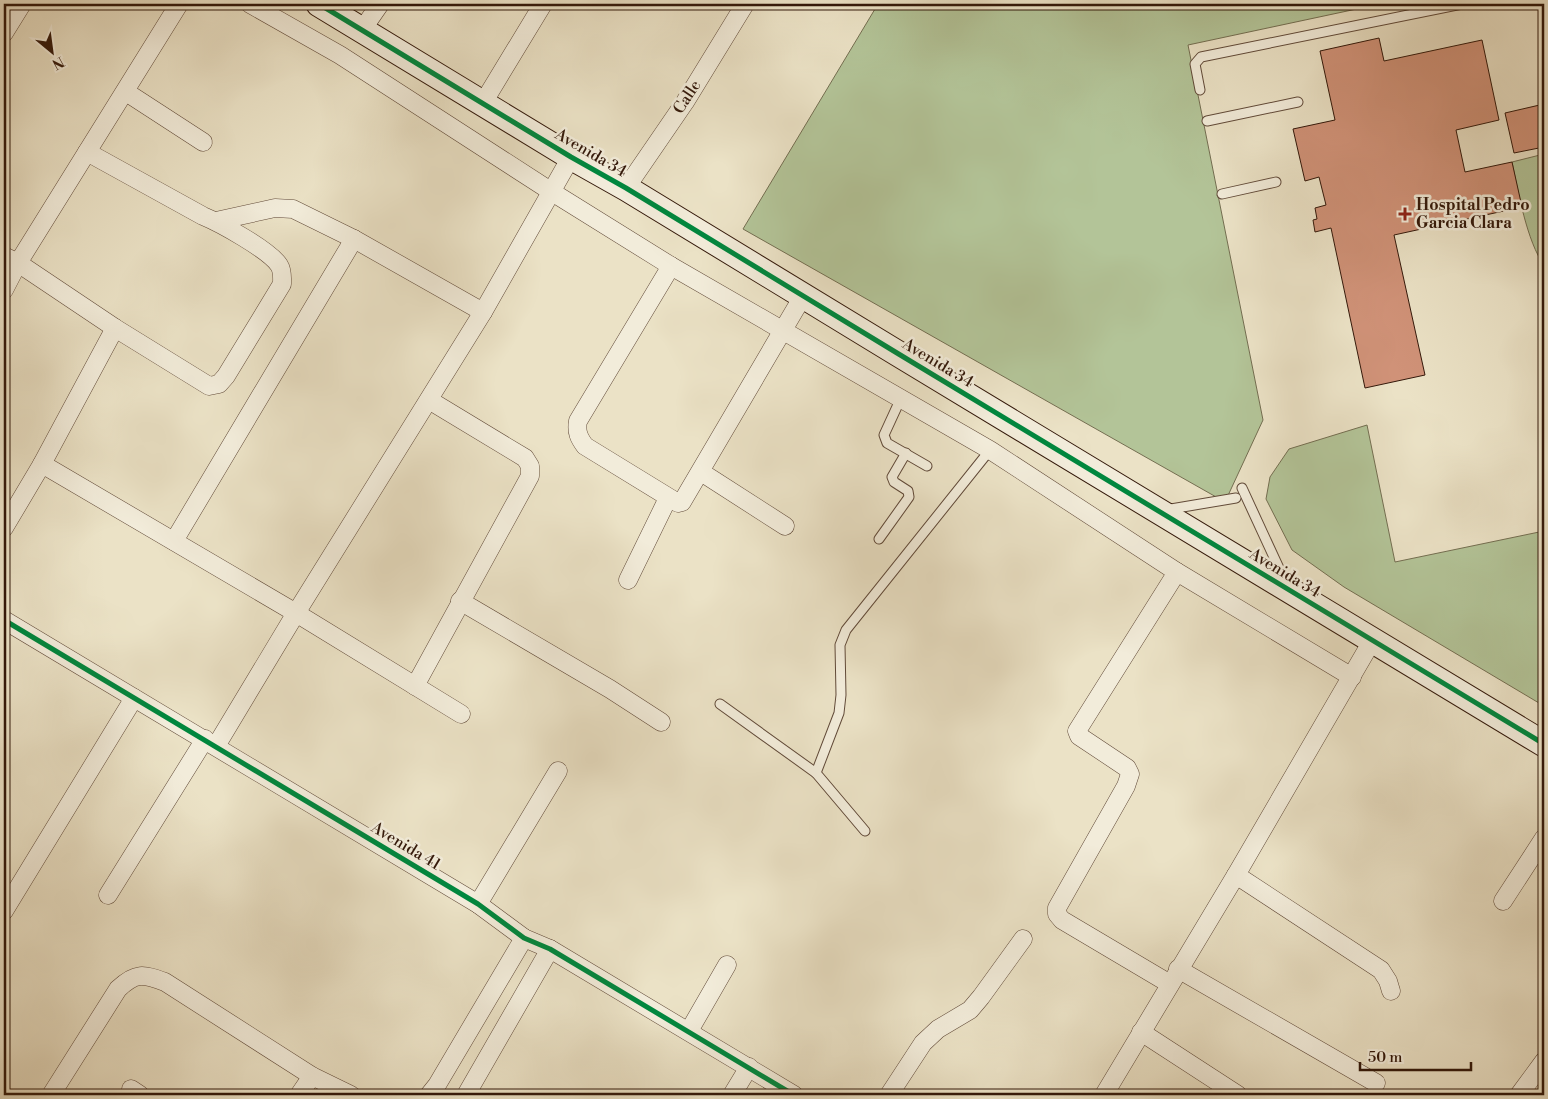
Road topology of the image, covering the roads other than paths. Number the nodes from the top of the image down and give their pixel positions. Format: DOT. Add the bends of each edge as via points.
graph roads {
  1 [pos="22,4"];
  2 [pos="179,4"];
  3 [pos="250,4"];
  4 [pos="319,4"];
  5 [pos="380,4"];
  6 [pos="543,4"];
  7 [pos="745,4"];
  8 [pos="1462,4"];
  9 [pos="1543,4"];
  10 [pos="1544,10"];
  11 [pos="362,30"];
  12 [pos="4,33"];
  13 [pos="1200,90"];
  14 [pos="126,92"];
  15 [pos="1298,102"];
  16 [pos="483,103"];
  17 [pos="1207,121"];
  18 [pos="203,142"];
  19 [pos="87,152"];
  20 [pos="571,157"];
  21 [pos="1276,182"];
  22 [pos="626,188"];
  23 [pos="552,192"];
  24 [pos="1222,194"];
  25 [pos="216,221"];
  26 [pos="354,239"];
  27 [pos="11,259"];
  28 [pos="671,266"];
  29 [pos="4,290"];
  30 [pos="803,296"];
  31 [pos="483,312"];
  32 [pos="115,328"];
  33 [pos="783,331"];
  34 [pos="901,398"];
  35 [pos="429,400"];
  36 [pos="990,450"];
  37 [pos="906,454"];
  38 [pos="42,464"];
  39 [pos="926,466"];
  40 [pos="701,472"];
  41 [pos="1242,488"];
  42 [pos="668,498"];
  43 [pos="1236,498"];
  44 [pos="1158,511"];
  45 [pos="786,526"];
  46 [pos="4,528"];
  47 [pos="879,539"];
  48 [pos="174,541"];
  49 [pos="1177,572"];
  50 [pos="628,580"];
  51 [pos="1290,590"];
  52 [pos="460,601"];
  53 [pos="296,613"];
  54 [pos="4,620"];
  55 [pos="1372,640"];
  56 [pos="1352,677"];
  57 [pos="415,686"];
  58 [pos="134,698"];
  59 [pos="720,704"];
  60 [pos="461,714"];
  61 [pos="661,722"];
  62 [pos="211,743"];
  63 [pos="1544,744"];
  64 [pos="558,771"];
  65 [pos="816,773"];
  66 [pos="865,831"];
  67 [pos="1544,838"];
  68 [pos="1236,875"];
  69 [pos="108,896"];
  70 [pos="1503,901"];
  71 [pos="478,904"];
  72 [pos="4,912"];
  73 [pos="524,938"];
  74 [pos="1023,939"];
  75 [pos="550,950"];
  76 [pos="727,965"];
  77 [pos="1174,977"];
  78 [pos="1391,991"];
  79 [pos="689,1031"];
  80 [pos="1141,1032"];
  81 [pos="1544,1062"];
  82 [pos="749,1068"];
  83 [pos="312,1076"];
  84 [pos="1376,1083"];
  85 [pos="51,1095"];
  86 [pos="299,1095"];
  87 [pos="350,1095"];
  88 [pos="429,1095"];
  89 [pos="466,1095"];
  90 [pos="732,1095"];
  91 [pos="794,1095"];
  92 [pos="889,1095"];
  93 [pos="1104,1095"];
  94 [pos="1238,1095"];
  95 [pos="1518,1095"];
  1 -- 12 [label="street"];
  2 -- 14 [label="street"];
  3 -- 23 [label="street" via="340,55"];
  4 -- 11 [label="street, Avenida 34"];
  5 -- 11 [label="street"];
  6 -- 16 [label="street"];
  7 -- 22 [label="street, Calle" via="685,102"];
  8 -- 13 [label="lane" via="1201,57 1196,64"];
  9 -- 10 [label="lane"];
  11 -- 16 [label="street, Avenida 34"];
  14 -- 18 [label="street"];
  14 -- 19 [label="street"];
  15 -- 17 [label="lane"];
  16 -- 20 [label="street, Avenida 34"];
  19 -- 25 [label="street"];
  19 -- 27 [label="street"];
  20 -- 22 [label="street, Avenida 34"];
  20 -- 23 [label="street"];
  21 -- 24 [label="lane"];
  22 -- 30 [label="street, Avenida 34"];
  23 -- 28 [label="street"];
  23 -- 31 [label="street"];
  25 -- 26 [label="street" via="275,208 293,209"];
  25 -- 32 [label="street" via="263,251 279,264 282,273 282,284 226,376 218,384 209,386"];
  26 -- 31 [label="street"];
  26 -- 48 [label="street"];
  27 -- 29 [label="street"];
  27 -- 32 [label="street"];
  28 -- 33 [label="street"];
  28 -- 42 [label="street" via="577,427 577,434 585,446"];
  30 -- 33 [label="street"];
  30 -- 44 [label="street, Avenida 34"];
  31 -- 35 [label="street"];
  32 -- 38 [label="street"];
  33 -- 34 [label="street"];
  33 -- 40 [label="street"];
  34 -- 36 [label="street"];
  34 -- 37 [label="lane" via="884,435 887,442"];
  35 -- 52 [label="street" via="525,458 530,466 525,488"];
  35 -- 53 [label="street"];
  36 -- 49 [label="street"];
  36 -- 65 [label="lane" via="846,630 840,645 839,713"];
  37 -- 39 [label="lane"];
  37 -- 47 [label="lane" via="892,477 908,491 909,497"];
  38 -- 46 [label="street"];
  38 -- 48 [label="street"];
  40 -- 42 [label="street" via="682,502"];
  40 -- 45 [label="street"];
  41 -- 51 [label="lane"];
  42 -- 50 [label="street"];
  43 -- 44 [label="lane"];
  44 -- 51 [label="street, Avenida 34"];
  48 -- 53 [label="street"];
  49 -- 56 [label="street"];
  49 -- 77 [label="street" via="1077,731 1079,736 1127,768 1130,774 1057,908 1062,920"];
  51 -- 55 [label="street, Avenida 34"];
  52 -- 57 [label="street"];
  52 -- 61 [label="street"];
  53 -- 57 [label="street"];
  53 -- 62 [label="street"];
  54 -- 58 [label="street, Avenida 41"];
  55 -- 56 [label="street"];
  55 -- 63 [label="street, Avenida 34"];
  56 -- 68 [label="street"];
  57 -- 60 [label="street"];
  58 -- 62 [label="street, Avenida 41"];
  58 -- 72 [label="street"];
  59 -- 65 [label="lane"];
  62 -- 69 [label="street"];
  62 -- 71 [label="street, Avenida 41"];
  64 -- 71 [label="street"];
  65 -- 66 [label="lane"];
  67 -- 70 [label="street"];
  68 -- 77 [label="street"];
  68 -- 78 [label="street" via="1382,970"];
  71 -- 73 [label="street, Avenida 41"];
  73 -- 75 [label="street, Avenida 41"];
  73 -- 88 [label="street"];
  74 -- 92 [label="street" via="970,1010 938,1029 923,1043"];
  75 -- 79 [label="street, Avenida 41"];
  75 -- 89 [label="street"];
  76 -- 79 [label="street"];
  77 -- 80 [label="street"];
  77 -- 84 [label="street"];
  79 -- 82 [label="street, Avenida 41"];
  80 -- 93 [label="street"];
  80 -- 94 [label="street"];
  81 -- 95 [label="street"];
  82 -- 90 [label="street"];
  82 -- 91 [label="street, Avenida 41"];
  83 -- 85 [label="street" via="165,982 146,975 128,979 118,989"];
  83 -- 86 [label="street"];
  83 -- 87 [label="street"];
}
